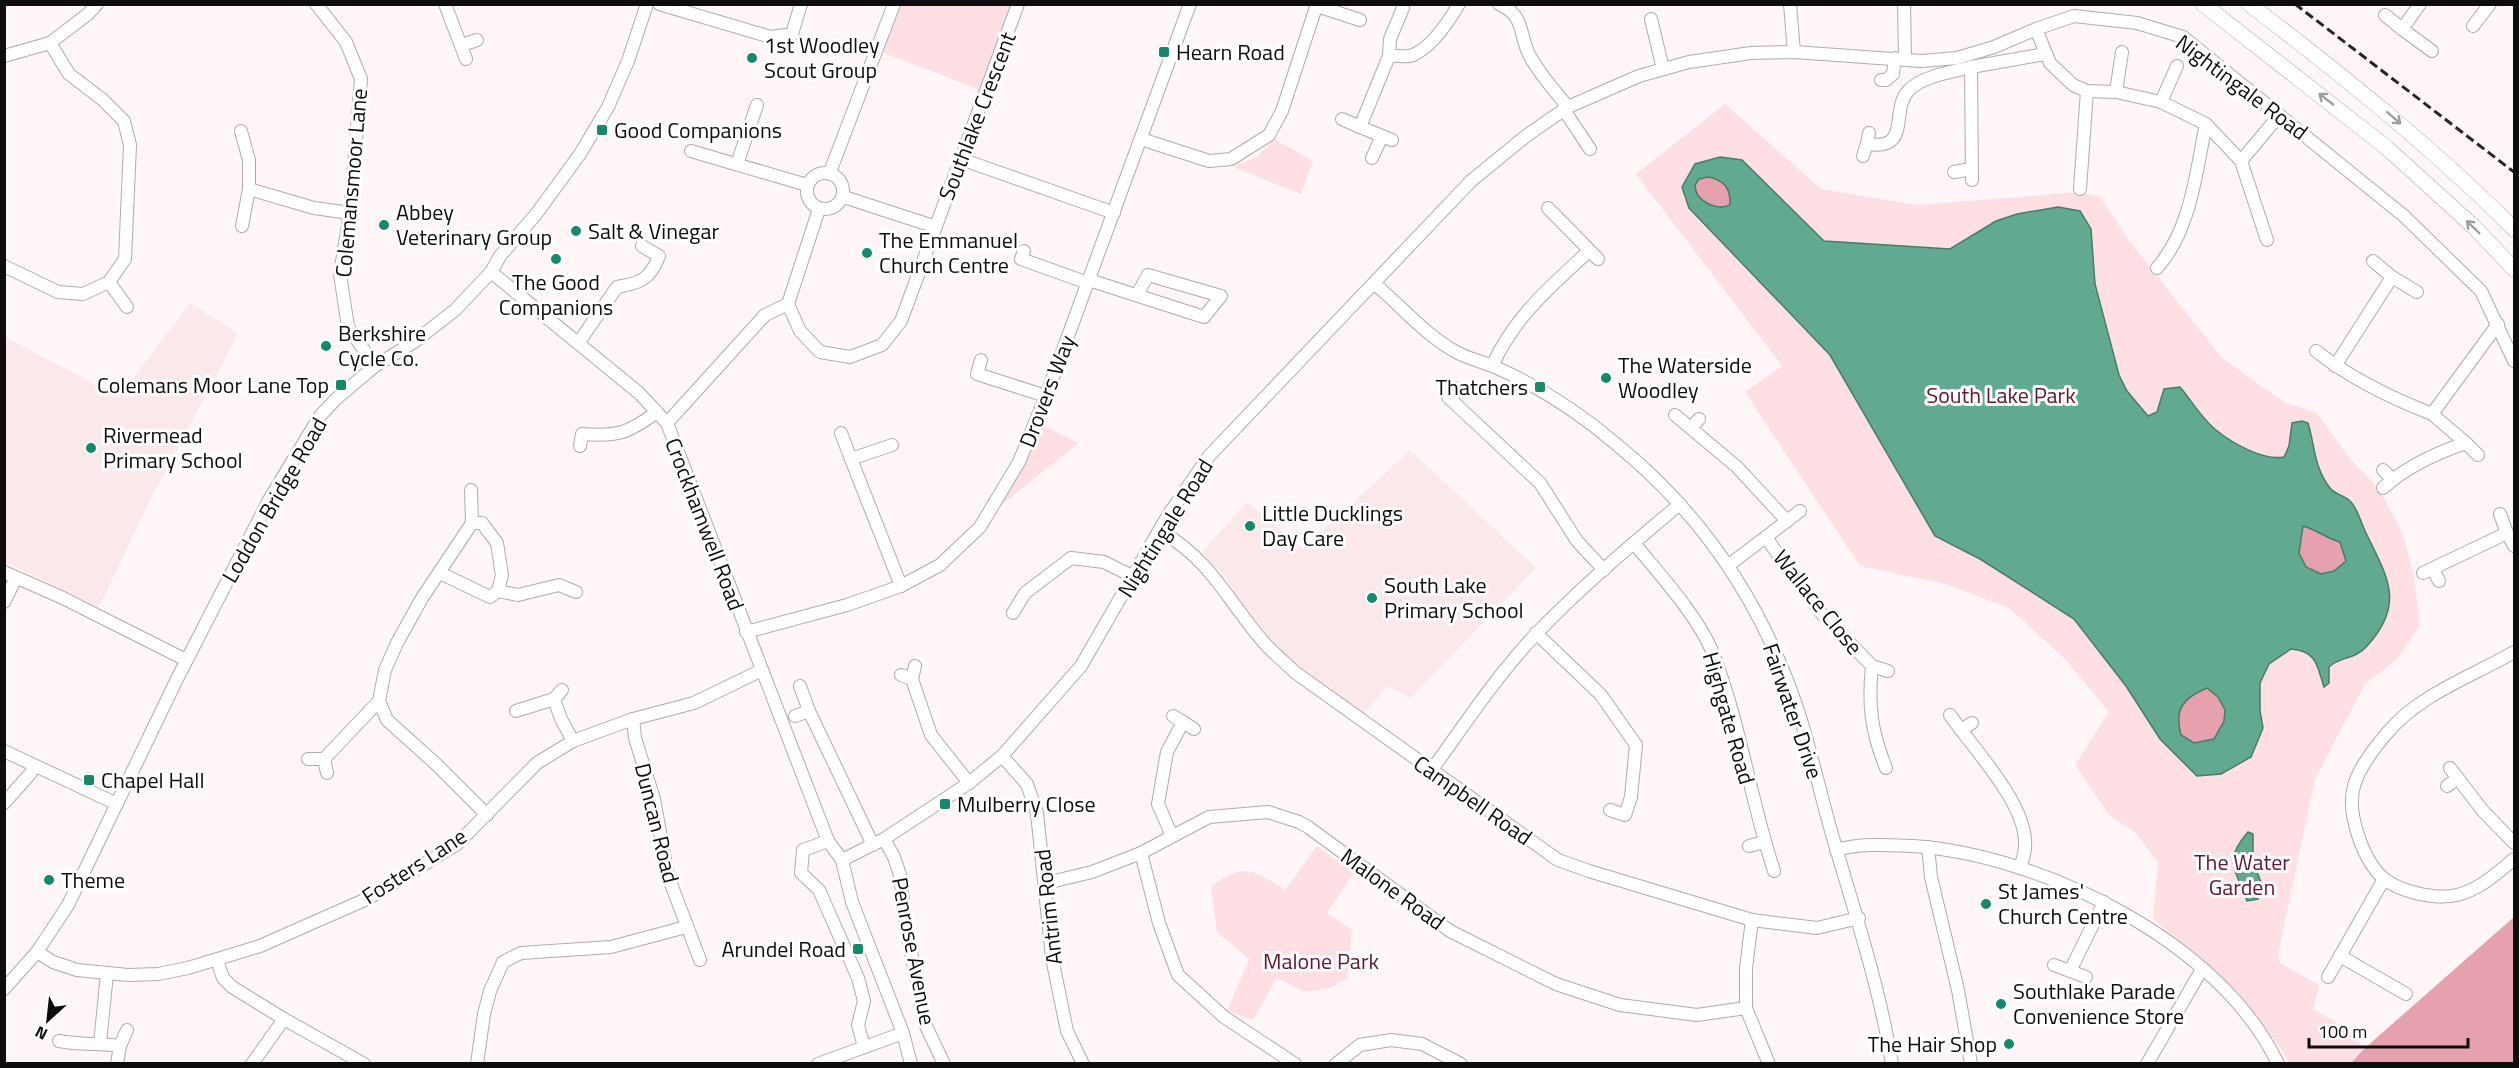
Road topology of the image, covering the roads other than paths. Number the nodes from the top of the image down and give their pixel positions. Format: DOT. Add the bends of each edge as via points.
graph roads {
  1 [pos="97,4"];
  2 [pos="316,4"];
  3 [pos="445,4"];
  4 [pos="647,4"];
  5 [pos="659,4"];
  6 [pos="801,4"];
  7 [pos="894,4"];
  8 [pos="1017,4"];
  9 [pos="1190,4"];
  10 [pos="1459,4"];
  11 [pos="1499,4"];
  12 [pos="1790,4"];
  13 [pos="1904,4"];
  14 [pos="2203,4"];
  15 [pos="2249,4"];
  16 [pos="2420,4"];
  17 [pos="1317,5"];
  18 [pos="2483,7"];
  19 [pos="1402,8"];
  20 [pos="2385,15"];
  21 [pos="1651,19"];
  22 [pos="1360,20"];
  23 [pos="2473,26"];
  24 [pos="2036,29"];
  25 [pos="2402,29"];
  26 [pos="477,40"];
  27 [pos="50,43"];
  28 [pos="462,45"];
  29 [pos="2432,51"];
  30 [pos="1794,52"];
  31 [pos="2122,52"];
  32 [pos="2045,54"];
  33 [pos="4,56"];
  34 [pos="1389,56"];
  35 [pos="466,59"];
  36 [pos="1900,59"];
  37 [pos="2177,66"];
  38 [pos="1971,67"];
  39 [pos="1663,69"];
  40 [pos="1881,80"];
  41 [pos="2087,91"];
  42 [pos="2116,92"];
  43 [pos="2161,102"];
  44 [pos="758,105"];
  45 [pos="1566,109"];
  46 [pos="1342,119"];
  47 [pos="2206,124"];
  48 [pos="2272,124"];
  49 [pos="1360,127"];
  50 [pos="241,131"];
  51 [pos="1142,139"];
  52 [pos="1866,145"];
  53 [pos="1590,149"];
  54 [pos="691,151"];
  55 [pos="1372,158"];
  56 [pos="961,159"];
  57 [pos="2241,161"];
  58 [pos="737,164"];
  59 [pos="830,172"];
  60 [pos="1954,172"];
  61 [pos="2084,182"];
  62 [pos="807,185"];
  63 [pos="249,189"];
  64 [pos="844,197"];
  65 [pos="1548,208"];
  66 [pos="819,209"];
  67 [pos="350,213"];
  68 [pos="1114,213"];
  69 [pos="242,226"];
  70 [pos="936,227"];
  71 [pos="2514,229"];
  72 [pos="2267,240"];
  73 [pos="642,246"];
  74 [pos="1021,259"];
  75 [pos="2373,261"];
  76 [pos="2165,264"];
  77 [pos="4,266"];
  78 [pos="2514,269"];
  79 [pos="491,272"];
  80 [pos="620,274"];
  81 [pos="2391,277"];
  82 [pos="1089,281"];
  83 [pos="109,282"];
  84 [pos="1375,284"];
  85 [pos="617,287"];
  86 [pos="2417,292"];
  87 [pos="1137,296"];
  88 [pos="788,304"];
  89 [pos="127,307"];
  90 [pos="2498,324"];
  91 [pos="579,342"];
  92 [pos="2316,351"];
  93 [pos="981,360"];
  94 [pos="2514,361"];
  95 [pos="375,366"];
  96 [pos="1492,366"];
  97 [pos="2335,366"];
  98 [pos="1455,388"];
  99 [pos="1046,396"];
  100 [pos="657,412"];
  101 [pos="2432,414"];
  102 [pos="1675,415"];
  103 [pos="666,423"];
  104 [pos="841,433"];
  105 [pos="581,435"];
  106 [pos="2466,443"];
  107 [pos="892,445"];
  108 [pos="2478,455"];
  109 [pos="850,459"];
  110 [pos="2383,470"];
  111 [pos="471,490"];
  112 [pos="1680,504"];
  113 [pos="1800,511"];
  114 [pos="2500,514"];
  115 [pos="1787,521"];
  116 [pos="472,523"];
  117 [pos="1161,531"];
  118 [pos="2507,533"];
  119 [pos="1766,537"];
  120 [pos="1634,543"];
  121 [pos="2514,546"];
  122 [pos="1729,565"];
  123 [pos="1604,570"];
  124 [pos="440,573"];
  125 [pos="10,575"];
  126 [pos="1132,576"];
  127 [pos="2439,582"];
  128 [pos="901,586"];
  129 [pos="498,591"];
  130 [pos="576,592"];
  131 [pos="4,602"];
  132 [pos="1019,610"];
  133 [pos="746,632"];
  134 [pos="1536,633"];
  135 [pos="2514,652"];
  136 [pos="186,660"];
  137 [pos="1872,666"];
  138 [pos="762,670"];
  139 [pos="1888,671"];
  140 [pos="909,674"];
  141 [pos="800,686"];
  142 [pos="379,701"];
  143 [pos="516,711"];
  144 [pos="808,711"];
  145 [pos="1950,715"];
  146 [pos="795,717"];
  147 [pos="633,719"];
  148 [pos="1183,722"];
  149 [pos="1972,723"];
  150 [pos="1961,730"];
  151 [pos="573,741"];
  152 [pos="4,751"];
  153 [pos="1002,756"];
  154 [pos="308,759"];
  155 [pos="324,759"];
  156 [pos="35,766"];
  157 [pos="1886,768"];
  158 [pos="2450,768"];
  159 [pos="1431,771"];
  160 [pos="327,773"];
  161 [pos="2458,778"];
  162 [pos="969,783"];
  163 [pos="2447,786"];
  164 [pos="4,803"];
  165 [pos="117,804"];
  166 [pos="1610,810"];
  167 [pos="487,815"];
  168 [pos="1172,836"];
  169 [pos="828,841"];
  170 [pos="878,842"];
  171 [pos="1764,842"];
  172 [pos="2514,843"];
  173 [pos="1749,846"];
  174 [pos="1928,848"];
  175 [pos="1836,850"];
  176 [pos="1141,853"];
  177 [pos="2514,859"];
  178 [pos="842,860"];
  179 [pos="2020,868"];
  180 [pos="1774,871"];
  181 [pos="2384,879"];
  182 [pos="1046,883"];
  183 [pos="2104,902"];
  184 [pos="1859,918"];
  185 [pos="1752,920"];
  186 [pos="686,927"];
  187 [pos="37,952"];
  188 [pos="2340,956"];
  189 [pos="216,960"];
  190 [pos="700,960"];
  191 [pos="2054,965"];
  192 [pos="2202,969"];
  193 [pos="2070,971"];
  194 [pos="107,974"];
  195 [pos="2086,977"];
  196 [pos="2328,977"];
  197 [pos="4,989"];
  198 [pos="2406,994"];
  199 [pos="1746,1008"];
  200 [pos="284,1019"];
  201 [pos="127,1030"];
  202 [pos="903,1033"];
  203 [pos="59,1041"];
  204 [pos="100,1043"];
  205 [pos="120,1046"];
  206 [pos="864,1047"];
  207 [pos="117,1064"];
  208 [pos="252,1064"];
  209 [pos="364,1064"];
  210 [pos="477,1064"];
  211 [pos="818,1064"];
  212 [pos="911,1064"];
  213 [pos="944,1064"];
  214 [pos="1083,1064"];
  215 [pos="1295,1064"];
  216 [pos="1336,1064"];
  217 [pos="1461,1064"];
  218 [pos="1768,1064"];
  219 [pos="1892,1064"];
  220 [pos="1971,1064"];
  221 [pos="2147,1064"];
  222 [pos="2278,1064"];
  1 -- 27 [label="street"];
  2 -- 67 [label="street, Colemansmoor Lane" via="346,42 361,79"];
  3 -- 28 [label="street"];
  4 -- 79 [label="street, Loddon Bridge Road" via="628,61 597,126"];
  5 -- 6 [label="street" via="771,37 792,34"];
  7 -- 59 [label="street"];
  8 -- 56 [label="street, Southlake Crescent"];
  9 -- 51 [label="street, Drovers Way"];
  10 -- 34 [label="street" via="1418,52"];
  11 -- 45 [label="street" via="1511,9 1521,25 1530,56"];
  12 -- 30 [label="street"];
  13 -- 36 [label="street"];
  78 -- 14 [label="main road, one-way" via="2387,148"];
  15 -- 71 [label="main road, one-way" via="2389,114"];
  16 -- 25 [label="street"];
  17 -- 22 [label="street"];
  17 -- 51 [label="street" via="1282,111 1269,135 1231,159 1209,161"];
  18 -- 23 [label="street"];
  19 -- 34 [label="street" via="1390,39"];
  20 -- 25 [label="street"];
  21 -- 39 [label="street"];
  24 -- 32 [label="street"];
  24 -- 36 [label="street, Nightingale Road" via="1957,58"];
  24 -- 90 [label="street, Nightingale Road" via="2074,16 2137,23 2183,37 2404,216 2481,291"];
  25 -- 29 [label="street"];
  26 -- 28 [label="street"];
  27 -- 33 [label="street"];
  27 -- 83 [label="street" via="69,74 103,99 124,121 130,145 125,259"];
  28 -- 35 [label="street"];
  30 -- 36 [label="street, Nightingale Road"];
  30 -- 39 [label="street, Nightingale Road" via="1751,53"];
  31 -- 42 [label="street"];
  32 -- 38 [label="street"];
  32 -- 41 [label="street" via="2057,72"];
  34 -- 49 [label="street"];
  36 -- 40 [label="street" via="1893,74"];
  37 -- 43 [label="street"];
  38 -- 52 [label="street" via="1910,88 1902,99 1897,134 1889,143"];
  38 -- 60 [label="street" via="1972,174"];
  39 -- 45 [label="street, Nightingale Road"];
  41 -- 42 [label="street"];
  41 -- 61 [label="street"];
  42 -- 43 [label="street"];
  43 -- 47 [label="street"];
  44 -- 58 [label="street"];
  45 -- 53 [label="street"];
  45 -- 84 [label="street, Nightingale Road" via="1471,181"];
  46 -- 49 [label="street"];
  47 -- 57 [label="street"];
  47 -- 76 [label="street" via="2184,221"];
  48 -- 57 [label="street"];
  49 -- 55 [label="street" via="1387,138"];
  50 -- 63 [label="street" via="249,160"];
  51 -- 68 [label="street, Drovers Way"];
  54 -- 58 [label="street"];
  56 -- 68 [label="street"];
  56 -- 70 [label="street, Southlake Crescent"];
  57 -- 72 [label="street"];
  58 -- 62 [label="street"];
  59 -- 62 [label="street" via="817,174"];
  59 -- 64 [label="street" via="842,182"];
  62 -- 66 [label="street" via="808,200"];
  63 -- 67 [label="street" via="314,208"];
  63 -- 69 [label="street"];
  64 -- 66 [label="street" via="835,208"];
  64 -- 70 [label="street, Southlake Crescent"];
  65 -- 96 [label="street" via="1593,255 1520,318"];
  66 -- 88 [label="street"];
  67 -- 95 [label="street, Colemansmoor Lane" via="340,274 348,327"];
  68 -- 82 [label="street, Drovers Way"];
  70 -- 88 [label="street, Southlake Crescent" via="901,321 882,345 850,357 820,352 800,331"];
  73 -- 85 [label="street" via="659,256 654,270 644,280"];
  74 -- 82 [label="street"];
  75 -- 81 [label="street"];
  77 -- 83 [label="street" via="58,292 83,294"];
  79 -- 91 [label="street, Crockhamwell Road"];
  79 -- 95 [label="street, Loddon Bridge Road" via="455,310"];
  80 -- 85 [label="street"];
  81 -- 86 [label="street"];
  81 -- 97 [label="street"];
  82 -- 87 [label="street"];
  82 -- 99 [label="street, Drovers Way"];
  83 -- 89 [label="street"];
  84 -- 96 [label="street, Fairwater Drive" via="1458,353"];
  84 -- 117 [label="street, Nightingale Road" via="1209,456"];
  85 -- 91 [label="street"];
  87 -- 87 [label="street" via="1204,317 1222,295 1148,275"];
  88 -- 103 [label="street" via="765,315"];
  90 -- 94 [label="street, Nightingale Road"];
  90 -- 101 [label="street"];
  91 -- 100 [label="street, Crockhamwell Road"];
  92 -- 97 [label="street"];
  93 -- 99 [label="street" via="977,374"];
  95 -- 136 [label="street, Loddon Bridge Road" via="321,416 269,500"];
  96 -- 112 [label="street, Fairwater Drive" via="1528,384 1601,432"];
  97 -- 101 [label="street"];
  98 -- 123 [label="street" via="1448,397 1540,483 1577,541"];
  99 -- 128 [label="street, Drovers Way" via="1019,462 980,527 940,565"];
  100 -- 103 [label="street, Crockhamwell Road"];
  100 -- 105 [label="street" via="634,428 609,436"];
  101 -- 106 [label="street"];
  102 -- 115 [label="street, Wallace Close" via="1695,423"];
  103 -- 133 [label="street, Crockhamwell Road"];
  104 -- 109 [label="street"];
  106 -- 108 [label="street"];
  106 -- 110 [label="street" via="2434,454 2388,484"];
  107 -- 109 [label="street"];
  109 -- 128 [label="street"];
  111 -- 116 [label="street"];
  112 -- 120 [label="street"];
  112 -- 122 [label="street, Fairwater Drive"];
  113 -- 115 [label="street, Wallace Close"];
  114 -- 118 [label="street"];
  115 -- 119 [label="street, Wallace Close"];
  116 -- 124 [label="street"];
  116 -- 129 [label="street" via="482,523 497,543 502,574"];
  117 -- 126 [label="street, Nightingale Road"];
  117 -- 159 [label="street, Campbell Road" via="1203,563 1266,644 1296,673"];
  118 -- 121 [label="street"];
  118 -- 127 [label="street" via="2428,571"];
  119 -- 122 [label="street, Wallace Close"];
  119 -- 137 [label="street, Wallace Close" via="1823,615"];
  120 -- 123 [label="street"];
  120 -- 171 [label="street, Highgate Road" via="1679,598 1711,649 1731,710"];
  122 -- 175 [label="street, Fairwater Drive" via="1783,669"];
  123 -- 134 [label="street"];
  124 -- 129 [label="street" via="490,597"];
  124 -- 142 [label="street" via="422,598 385,670"];
  125 -- 131 [label="street"];
  125 -- 136 [label="street"];
  126 -- 132 [label="street" via="1104,562 1071,558 1025,593"];
  126 -- 153 [label="street, Nightingale Road" via="1082,666"];
  128 -- 133 [label="street, Drovers Way"];
  129 -- 130 [label="street" via="518,595 559,585"];
  133 -- 138 [label="street, Crockhamwell Road"];
  134 -- 159 [label="street"];
  134 -- 166 [label="street" via="1601,695 1636,745 1631,817"];
  135 -- 181 [label="street" via="2423,702 2389,730 2367,760 2353,787 2353,822 2365,852"];
  136 -- 165 [label="street, Loddon Bridge Road"];
  137 -- 139 [label="street, Wallace Close"];
  137 -- 157 [label="street, Wallace Close" via="1869,699 1877,747"];
  138 -- 147 [label="street, Fosters Lane" via="694,703"];
  138 -- 169 [label="street, Crockhamwell Road"];
  140 -- 162 [label="street" via="932,735"];
  141 -- 144 [label="street, Penrose Avenue"];
  142 -- 155 [label="street"];
  142 -- 167 [label="street" via="387,720"];
  143 -- 151 [label="street" via="558,694 561,719"];
  144 -- 146 [label="street"];
  144 -- 170 [label="street, Penrose Avenue"];
  145 -- 150 [label="street"];
  147 -- 151 [label="street, Fosters Lane"];
  147 -- 186 [label="street, Duncan Road" via="654,799 668,876"];
  148 -- 168 [label="street" via="1167,752 1158,804"];
  149 -- 150 [label="street"];
  150 -- 179 [label="street" via="1989,765 2021,822 2025,840"];
  151 -- 167 [label="street, Fosters Lane" via="537,763"];
  152 -- 156 [label="street"];
  153 -- 162 [label="street, Nightingale Road"];
  153 -- 182 [label="street, Antrim Road" via="1027,784 1037,813"];
  154 -- 155 [label="street"];
  155 -- 160 [label="street"];
  156 -- 164 [label="street"];
  156 -- 165 [label="street"];
  158 -- 161 [label="street"];
  159 -- 185 [label="street, Campbell Road" via="1558,860"];
  161 -- 163 [label="street"];
  161 -- 172 [label="street"];
  162 -- 170 [label="street, Nightingale Road"];
  165 -- 187 [label="street, Loddon Bridge Road" via="68,905"];
  167 -- 189 [label="street, Fosters Lane" via="457,844 369,898 260,946"];
  168 -- 176 [label="street, Malone Road"];
  168 -- 199 [label="street, Malone Road" via="1209,817 1268,812 1308,827 1450,931 1556,984 1620,1005 1697,1015"];
  169 -- 178 [label="street, Crockhamwell Road"];
  169 -- 206 [label="street" via="803,850 801,873 819,890 858,978 864,1001 858,1025"];
  170 -- 178 [label="street, Nightingale Road"];
  170 -- 213 [label="street, Penrose Avenue" via="894,857 900,875 926,1026"];
  171 -- 173 [label="street"];
  171 -- 180 [label="street, Highgate Road"];
  174 -- 175 [label="street" via="1882,845"];
  174 -- 179 [label="street"];
  174 -- 220 [label="street" via="1930,877 1958,990"];
  175 -- 184 [label="street, Fairwater Drive"];
  176 -- 182 [label="street, Malone Road" via="1092,872"];
  176 -- 215 [label="street" via="1159,923 1178,975 1224,1017"];
  177 -- 181 [label="street" via="2477,888 2456,896 2405,891"];
  178 -- 202 [label="street, Crockhamwell Road" via="852,902"];
  179 -- 183 [label="street"];
  181 -- 188 [label="street"];
  182 -- 214 [label="street, Antrim Road" via="1052,958 1067,1031"];
  183 -- 192 [label="street" via="2160,936"];
  183 -- 193 [label="street"];
  184 -- 185 [label="street, Campbell Road" via="1818,928"];
  184 -- 219 [label="street, Fairwater Drive"];
  185 -- 199 [label="street"];
  186 -- 190 [label="street, Duncan Road"];
  186 -- 210 [label="street" via="611,947 520,953 503,962 484,1014"];
  187 -- 194 [label="street, Fosters Lane" via="62,965"];
  187 -- 197 [label="street, Loddon Bridge Road"];
  188 -- 196 [label="street"];
  188 -- 198 [label="street"];
  189 -- 194 [label="street, Fosters Lane" via="158,974"];
  189 -- 200 [label="street" via="223,978 232,987"];
  191 -- 193 [label="street"];
  192 -- 221 [label="street"];
  192 -- 222 [label="street" via="2244,1012"];
  193 -- 195 [label="street"];
  194 -- 204 [label="street"];
  199 -- 218 [label="street"];
  200 -- 208 [label="street"];
  200 -- 209 [label="street"];
  201 -- 205 [label="street"];
  202 -- 206 [label="street"];
  202 -- 212 [label="street, Crockhamwell Road"];
  203 -- 204 [label="street"];
  204 -- 205 [label="street"];
  205 -- 207 [label="street"];
  206 -- 211 [label="street"];
  216 -- 217 [label="street" via="1360,1045 1391,1040 1422,1044"];
}
